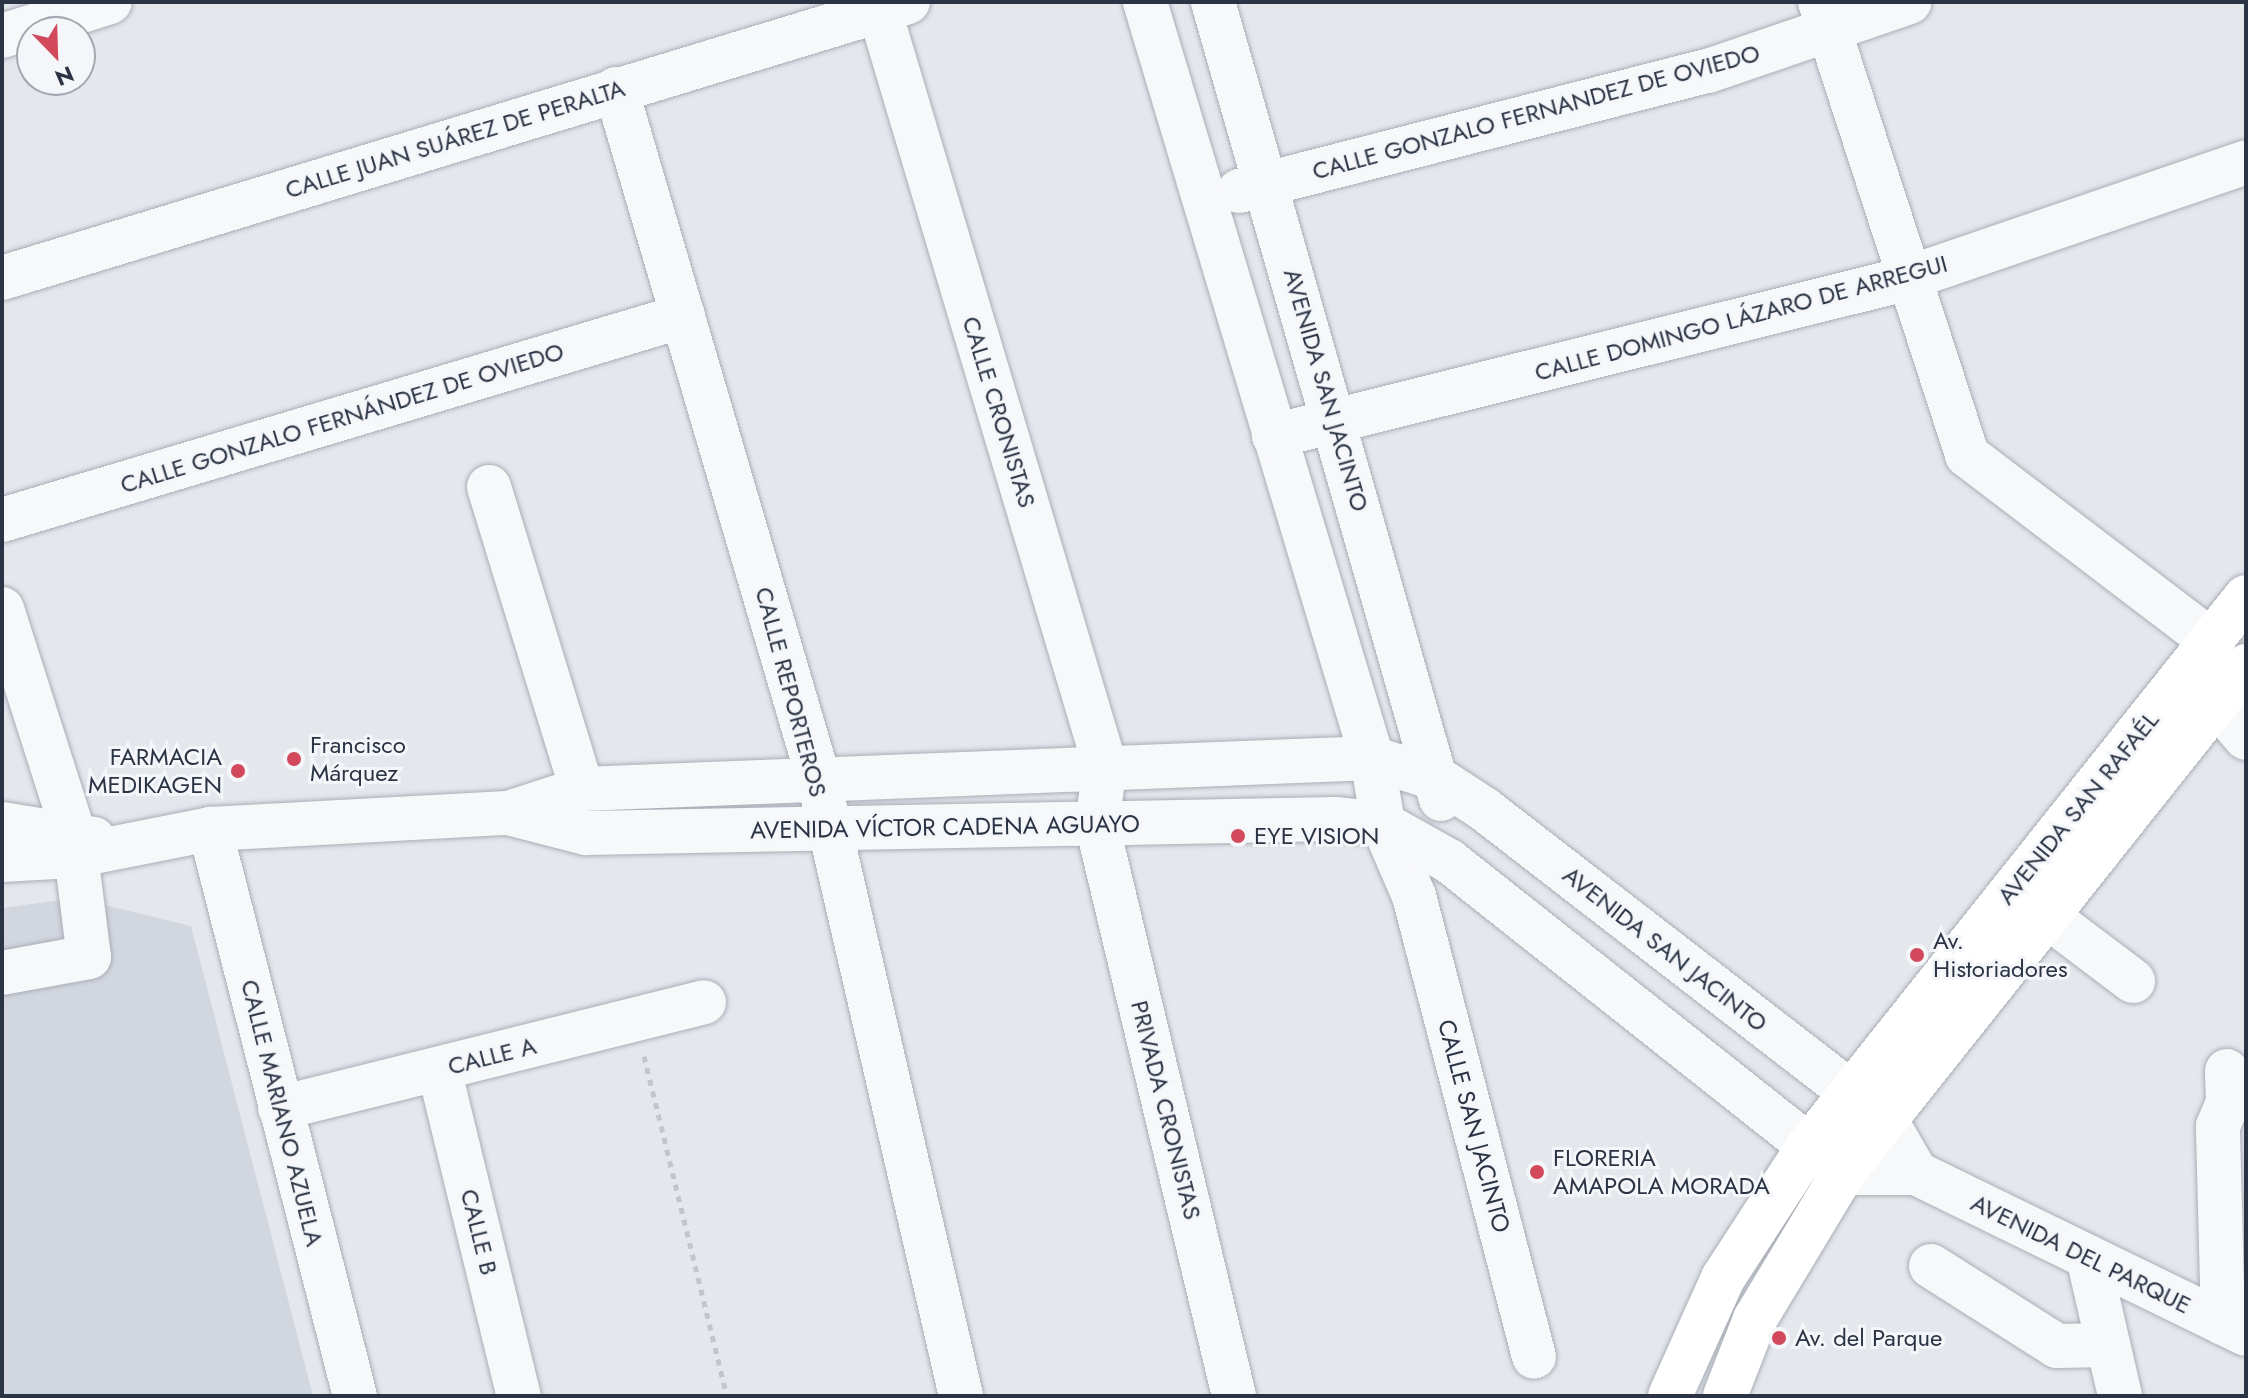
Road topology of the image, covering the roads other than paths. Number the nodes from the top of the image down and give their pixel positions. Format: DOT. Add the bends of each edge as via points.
graph roads {
  1 [pos="110,2"];
  2 [pos="1145,2"];
  3 [pos="1213,2"];
  4 [pos="1910,2"];
  5 [pos="888,5"];
  6 [pos="1824,16"];
  7 [pos="2,36"];
  8 [pos="616,89"];
  9 [pos="2246,162"];
  10 [pos="1266,184"];
  11 [pos="1205,200"];
  12 [pos="2,278"];
  13 [pos="1905,279"];
  14 [pos="683,316"];
  15 [pos="1336,421"];
  16 [pos="1274,436"];
  17 [pos="489,487"];
  18 [pos="2,520"];
  19 [pos="2246,597"];
  20 [pos="2,609"];
  21 [pos="2211,641"];
  22 [pos="2246,666"];
  23 [pos="2216,703"];
  24 [pos="2246,738"];
  25 [pos="1372,758"];
  26 [pos="1105,766"];
  27 [pos="818,777"];
  28 [pos="1438,779"];
  29 [pos="582,789"];
  30 [pos="508,813"];
  31 [pos="2,824"];
  32 [pos="1097,824"];
  33 [pos="1383,824"];
  34 [pos="210,829"];
  35 [pos="826,830"];
  36 [pos="86,844"];
  37 [pos="1434,851"];
  38 [pos="2,860"];
  39 [pos="1414,896"];
  40 [pos="2047,916"];
  41 [pos="2,973"];
  42 [pos="2133,981"];
  43 [pos="704,1002"];
  44 [pos="439,1069"];
  45 [pos="2227,1071"];
  46 [pos="1868,1106"];
  47 [pos="280,1108"];
  48 [pos="1808,1147"];
  49 [pos="1843,1173"];
  50 [pos="1916,1173"];
  51 [pos="2088,1257"];
  52 [pos="1931,1266"];
  53 [pos="2234,1329"];
  54 [pos="2108,1345"];
  55 [pos="1534,1357"];
  56 [pos="355,1396"];
  57 [pos="519,1396"];
  58 [pos="961,1396"];
  59 [pos="1234,1396"];
  60 [pos="1670,1396"];
  61 [pos="1725,1396"];
  62 [pos="2120,1396"];
  1 -- 7 [label="street"];
  2 -- 11 [label="street"];
  3 -- 10 [label="street, AVENIDA SAN JACINTO"];
  4 -- 6 [label="street, CALLE GONZALO FERNANDEZ DE OVIEDO"];
  5 -- 8 [label="street, CALLE JUAN SUÁREZ DE PERALTA"];
  5 -- 26 [label="street, CALLE CRONISTAS"];
  6 -- 10 [label="street, CALLE GONZALO FERNANDEZ DE OVIEDO" via="1708,71"];
  6 -- 13 [label="street"];
  8 -- 12 [label="street, CALLE JUAN SUÁREZ DE PERALTA"];
  8 -- 14 [label="street, CALLE REPORTEROS"];
  9 -- 13 [label="street, CALLE DOMINGO LÁZARO DE ARREGUI"];
  10 -- 11 [label="street, CALLE GONZALO FERNANDEZ DE OVIEDO"];
  10 -- 15 [label="street, AVENIDA SAN JACINTO"];
  11 -- 16 [label="street"];
  13 -- 15 [label="street, CALLE DOMINGO LÁZARO DE ARREGUI"];
  13 -- 21 [label="street" via="1974,465"];
  14 -- 18 [label="street, CALLE GONZALO FERNÁNDEZ DE OVIEDO"];
  14 -- 27 [label="street, CALLE REPORTEROS"];
  15 -- 16 [label="street, CALLE DOMINGO LÁZARO DE ARREGUI"];
  15 -- 28 [label="street, AVENIDA SAN JACINTO"];
  16 -- 25 [label="street"];
  17 -- 29 [label="street"];
  19 -- 21 [label="main road, AVENIDA SAN RAFAÉL"];
  20 -- 36 [label="street"];
  21 -- 46 [label="main road, AVENIDA SAN RAFAÉL"];
  22 -- 23 [label="main road, AVENIDA SAN RAFAÉL"];
  23 -- 24 [label="street"];
  23 -- 40 [label="main road, AVENIDA SAN RAFAÉL"];
  25 -- 26 [label="street, AVENIDA VÍCTOR CADENA AGUAYO"];
  25 -- 28 [label="street, AVENIDA SAN JACINTO"];
  25 -- 33 [label="street"];
  26 -- 27 [label="street, AVENIDA VÍCTOR CADENA AGUAYO"];
  26 -- 32 [label="street, CALLE CRONISTAS"];
  27 -- 29 [label="street, AVENIDA VÍCTOR CADENA AGUAYO"];
  27 -- 35 [label="street, CALLE REPORTEROS"];
  28 -- 37 [label="street, AVENIDA SAN JACINTO"];
  28 -- 46 [label="street, AVENIDA SAN JACINTO"];
  29 -- 30 [label="street, AVENIDA VÍCTOR CADENA AGUAYO"];
  30 -- 34 [label="street, AVENIDA VÍCTOR CADENA AGUAYO"];
  30 -- 35 [label="street, AVENIDA VÍCTOR CADENA AGUAYO" via="586,833"];
  31 -- 36 [label="street, AVENIDA VÍCTOR CADENA AGUAYO"];
  32 -- 33 [label="street, AVENIDA VÍCTOR CADENA AGUAYO"];
  32 -- 35 [label="street, AVENIDA VÍCTOR CADENA AGUAYO"];
  32 -- 59 [label="street, PRIVADA CRONISTAS"];
  33 -- 37 [label="street"];
  33 -- 39 [label="street, CALLE SAN JACINTO"];
  34 -- 36 [label="street, AVENIDA VÍCTOR CADENA AGUAYO"];
  34 -- 47 [label="street, CALLE MARIANO AZUELA"];
  35 -- 58 [label="street, CALLE REPORTEROS"];
  36 -- 38 [label="street, AVENIDA VÍCTOR CADENA AGUAYO"];
  36 -- 41 [label="street" via="89,957"];
  37 -- 39 [label="street"];
  37 -- 48 [label="street"];
  39 -- 55 [label="street, CALLE SAN JACINTO"];
  40 -- 42 [label="street"];
  40 -- 46 [label="main road, AVENIDA SAN RAFAÉL"];
  43 -- 44 [label="street, CALLE A"];
  44 -- 47 [label="street, CALLE A"];
  44 -- 57 [label="street, CALLE B"];
  45 -- 53 [label="street" via="2228,1102 2218,1126"];
  46 -- 48 [label="main road"];
  46 -- 49 [label="main road"];
  46 -- 50 [label="street"];
  47 -- 56 [label="street, CALLE MARIANO AZUELA"];
  48 -- 49 [label="street"];
  48 -- 60 [label="main road" via="1723,1278"];
  49 -- 50 [label="street, AVENIDA DEL PARQUE"];
  49 -- 61 [label="main road" via="1755,1319"];
  50 -- 51 [label="street, AVENIDA DEL PARQUE"];
  51 -- 53 [label="street, AVENIDA DEL PARQUE"];
  51 -- 54 [label="street"];
  52 -- 54 [label="street" via="2057,1346"];
  54 -- 62 [label="street"];
}
